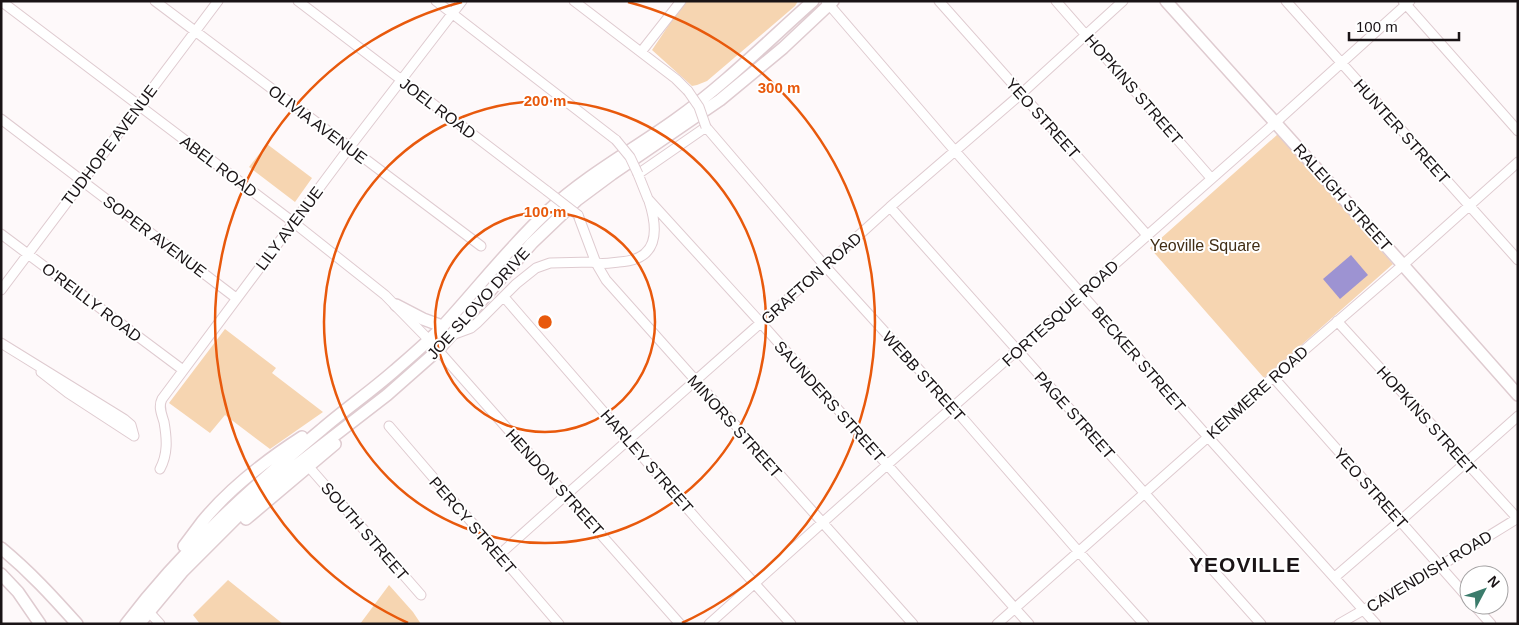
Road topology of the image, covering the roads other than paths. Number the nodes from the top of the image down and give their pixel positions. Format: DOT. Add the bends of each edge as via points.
graph roads {
  1 [pos="155,1"];
  2 [pos="218,1"];
  3 [pos="298,1"];
  4 [pos="436,1"];
  5 [pos="462,1"];
  6 [pos="574,1"];
  7 [pos="681,1"];
  8 [pos="813,1"];
  9 [pos="939,1"];
  10 [pos="1056,1"];
  11 [pos="1123,1"];
  12 [pos="1166,1"];
  13 [pos="1286,1"];
  14 [pos="1,2"];
  15 [pos="1406,2"];
  16 [pos="829,3"];
  17 [pos="453,14"];
  18 [pos="195,31"];
  19 [pos="1086,35"];
  20 [pos="641,52"];
  21 [pos="1341,64"];
  22 [pos="402,80"];
  23 [pos="1021,94"];
  24 [pos="139,105"];
  25 [pos="1,119"];
  26 [pos="1276,122"];
  27 [pos="706,127"];
  28 [pos="1518,131"];
  29 [pos="349,148"];
  30 [pos="955,151"];
  31 [pos="1518,162"];
  32 [pos="638,174"];
  33 [pos="1212,178"];
  34 [pos="82,181"];
  35 [pos="649,203"];
  36 [pos="1469,205"];
  37 [pos="890,207"];
  38 [pos="578,215"];
  39 [pos="293,222"];
  40 [pos="1,234"];
  41 [pos="1147,235"];
  42 [pos="481,246"];
  43 [pos="28,255"];
  44 [pos="1518,260"];
  45 [pos="594,262"];
  46 [pos="1403,265"];
  47 [pos="826,266"];
  48 [pos="1,290"];
  49 [pos="1082,294"];
  50 [pos="504,297"];
  51 [pos="236,298"];
  52 [pos="396,305"];
  53 [pos="1337,321"];
  54 [pos="761,323"];
  55 [pos="442,326"];
  56 [pos="451,336"];
  57 [pos="429,340"];
  58 [pos="1,343"];
  59 [pos="438,350"];
  60 [pos="1017,351"];
  61 [pos="26,358"];
  62 [pos="182,370"];
  63 [pos="1273,377"];
  64 [pos="695,381"];
  65 [pos="1518,395"];
  66 [pos="953,407"];
  67 [pos="1518,416"];
  68 [pos="389,426"];
  69 [pos="322,429"];
  70 [pos="1208,437"];
  71 [pos="628,440"];
  72 [pos="302,460"];
  73 [pos="1466,463"];
  74 [pos="887,465"];
  75 [pos="160,469"];
  76 [pos="1144,493"];
  77 [pos="566,495"];
  78 [pos="1517,518"];
  79 [pos="1400,521"];
  80 [pos="822,523"];
  81 [pos="1,548"];
  82 [pos="1078,551"];
  83 [pos="499,555"];
  84 [pos="1440,566"];
  85 [pos="1,574"];
  86 [pos="1334,577"];
  87 [pos="755,584"];
  88 [pos="1459,588"];
  89 [pos="422,595"];
  90 [pos="1015,608"];
  91 [pos="1364,609"];
  92 [pos="150,613"];
  93 [pos="40,624"];
  94 [pos="77,624"];
  95 [pos="122,624"];
  96 [pos="126,624"];
  97 [pos="140,624"];
  98 [pos="160,624"];
  99 [pos="559,624"];
  100 [pos="680,624"];
  101 [pos="709,624"];
  102 [pos="791,624"];
  103 [pos="913,624"];
  104 [pos="997,624"];
  105 [pos="1028,624"];
  106 [pos="1144,624"];
  107 [pos="1260,624"];
  108 [pos="1339,624"];
  109 [pos="1376,624"];
  1 -- 18 [label="street, OLIVIA AVENUE"];
  2 -- 18 [label="street, TUDHOPE AVENUE"];
  3 -- 22 [label="street, JOEL ROAD"];
  4 -- 17 [label="street, SAUNDERS STREET"];
  5 -- 17 [label="street, LILY AVENUE"];
  6 -- 20 [label="street, WEBB STREET"];
  7 -- 20 [label="street"];
  8 -- 55 [label="main road, JOE SLOVO DRIVE" via="696,104 561,199 519,240"];
  9 -- 23 [label="street, YEO STREET"];
  10 -- 19 [label="street, HOPKINS STREET"];
  11 -- 19 [label="street, GRAFTON ROAD"];
  12 -- 26 [label="main road, RALEIGH STREET"];
  13 -- 21 [label="street, HUNTER STREET"];
  14 -- 24 [label="street, ABEL ROAD"];
  15 -- 21 [label="street, FORTESQUE ROAD"];
  15 -- 28 [label="street"];
  16 -- 30 [label="street, BECKER STREET"];
  16 -- 56 [label="main road, JOE SLOVO DRIVE" via="726,96 577,200 532,242"];
  17 -- 22 [label="street, LILY AVENUE"];
  17 -- 32 [label="street, SAUNDERS STREET, bridge" via="616,140 630,157"];
  18 -- 24 [label="street, TUDHOPE AVENUE"];
  18 -- 29 [label="street, OLIVIA AVENUE"];
  19 -- 23 [label="street, GRAFTON ROAD"];
  19 -- 33 [label="street, HOPKINS STREET"];
  20 -- 27 [label="street, WEBB STREET, bridge" via="688,91"];
  21 -- 26 [label="street, FORTESQUE ROAD"];
  21 -- 36 [label="street, HUNTER STREET"];
  22 -- 29 [label="street, LILY AVENUE"];
  22 -- 38 [label="street, JOEL ROAD, bridge"];
  23 -- 30 [label="street, GRAFTON ROAD"];
  23 -- 41 [label="street, YEO STREET"];
  24 -- 34 [label="street, TUDHOPE AVENUE"];
  24 -- 39 [label="street, ABEL ROAD"];
  25 -- 34 [label="street, SOPER AVENUE"];
  26 -- 33 [label="street, FORTESQUE ROAD"];
  26 -- 46 [label="main road, RALEIGH STREET"];
  27 -- 32 [label="street"];
  27 -- 47 [label="street, WEBB STREET"];
  29 -- 39 [label="street, LILY AVENUE"];
  29 -- 42 [label="street, OLIVIA AVENUE"];
  30 -- 37 [label="street, GRAFTON ROAD"];
  30 -- 49 [label="street, BECKER STREET"];
  31 -- 36 [label="street, KENMERE ROAD"];
  32 -- 35 [label="street, SAUNDERS STREET"];
  33 -- 41 [label="street, FORTESQUE ROAD"];
  34 -- 43 [label="street, TUDHOPE AVENUE"];
  34 -- 51 [label="street, SOPER AVENUE"];
  35 -- 45 [label="street" via="649,237 643,249"];
  35 -- 54 [label="street, SAUNDERS STREET"];
  36 -- 44 [label="street, HUNTER STREET"];
  36 -- 46 [label="street, KENMERE ROAD"];
  37 -- 47 [label="street, GRAFTON ROAD"];
  37 -- 60 [label="street, PAGE STREET"];
  38 -- 45 [label="street, MINORS STREET"];
  39 -- 51 [label="street, LILY AVENUE"];
  39 -- 52 [label="street, ABEL ROAD"];
  40 -- 43 [label="street, O'REILLY ROAD"];
  41 -- 49 [label="street, FORTESQUE ROAD"];
  43 -- 48 [label="street, TUDHOPE AVENUE"];
  43 -- 62 [label="street, O'REILLY ROAD"];
  45 -- 50 [label="street" via="541,265"];
  45 -- 64 [label="street, MINORS STREET"];
  46 -- 53 [label="street, KENMERE ROAD"];
  46 -- 65 [label="main road, RALEIGH STREET"];
  47 -- 54 [label="street, GRAFTON ROAD"];
  47 -- 66 [label="street, WEBB STREET"];
  49 -- 60 [label="street, FORTESQUE ROAD"];
  49 -- 70 [label="street, BECKER STREET"];
  50 -- 56 [label="street" via="471,328"];
  50 -- 71 [label="street, HARLEY STREET"];
  51 -- 62 [label="street, LILY AVENUE"];
  52 -- 55 [label="main road"];
  52 -- 57 [label="street, ABEL ROAD"];
  53 -- 63 [label="street, KENMERE ROAD"];
  53 -- 73 [label="street, HOPKINS STREET"];
  54 -- 64 [label="street, GRAFTON ROAD"];
  54 -- 74 [label="street, SAUNDERS STREET"];
  55 -- 57 [label="main road, JOE SLOVO DRIVE"];
  56 -- 59 [label="main road, JOE SLOVO DRIVE"];
  57 -- 59 [label="street, HENDON STREET"];
  57 -- 69 [label="main road, JOE SLOVO DRIVE"];
  58 -- 61 [label="street"];
  59 -- 72 [label="main road, JOE SLOVO DRIVE" via="387,395"];
  59 -- 77 [label="street, HENDON STREET"];
  60 -- 66 [label="street, FORTESQUE ROAD"];
  60 -- 76 [label="street, PAGE STREET"];
  61 -- 61 [label="street" via="124,419 134,436 68,393"];
  62 -- 75 [label="street, LILY AVENUE" via="160,403 166,450"];
  63 -- 70 [label="street, KENMERE ROAD"];
  63 -- 79 [label="street, YEO STREET"];
  64 -- 71 [label="street, GRAFTON ROAD"];
  64 -- 80 [label="street, MINORS STREET"];
  66 -- 74 [label="street, FORTESQUE ROAD"];
  66 -- 82 [label="street, WEBB STREET"];
  67 -- 73 [label="street"];
  68 -- 83 [label="street, PERCY STREET"];
  69 -- 72 [label="main road, JOE SLOVO DRIVE"];
  69 -- 95 [label="main road" via="304,436 262,466 212,510"];
  70 -- 76 [label="street, KENMERE ROAD"];
  70 -- 86 [label="street, BECKER STREET"];
  71 -- 77 [label="street, GRAFTON ROAD"];
  71 -- 87 [label="street, HARLEY STREET"];
  72 -- 89 [label="street, SOUTH STREET"];
  72 -- 92 [label="main road" via="182,575"];
  72 -- 96 [label="main road, JOE SLOVO DRIVE" via="249,490 177,563"];
  72 -- 97 [label="main road, JOE SLOVO DRIVE" via="182,571"];
  73 -- 78 [label="street, HOPKINS STREET"];
  73 -- 79 [label="street"];
  74 -- 80 [label="street, FORTESQUE ROAD"];
  74 -- 90 [label="street, SAUNDERS STREET"];
  76 -- 82 [label="street, KENMERE ROAD"];
  76 -- 107 [label="street, PAGE STREET"];
  77 -- 83 [label="street, GRAFTON ROAD"];
  77 -- 100 [label="street, HENDON STREET"];
  78 -- 84 [label="street, CAVENDISH ROAD"];
  79 -- 84 [label="street, YEO STREET"];
  79 -- 86 [label="street"];
  80 -- 87 [label="street, FORTESQUE ROAD"];
  80 -- 103 [label="street, MINORS STREET"];
  81 -- 94 [label="main road" via="43,585"];
  82 -- 90 [label="street, KENMERE ROAD"];
  82 -- 106 [label="street, WEBB STREET"];
  83 -- 99 [label="street, PERCY STREET"];
  84 -- 88 [label="street, YEO STREET"];
  84 -- 91 [label="street, CAVENDISH ROAD"];
  85 -- 93 [label="main road"];
  86 -- 91 [label="street, BECKER STREET"];
  87 -- 101 [label="street, FORTESQUE ROAD"];
  87 -- 102 [label="street, HARLEY STREET"];
  90 -- 104 [label="street, KENMERE ROAD"];
  90 -- 105 [label="street, SAUNDERS STREET"];
  91 -- 108 [label="street, CAVENDISH ROAD"];
  91 -- 109 [label="street, BECKER STREET"];
  92 -- 97 [label="main road"];
  92 -- 98 [label="street"];
}
